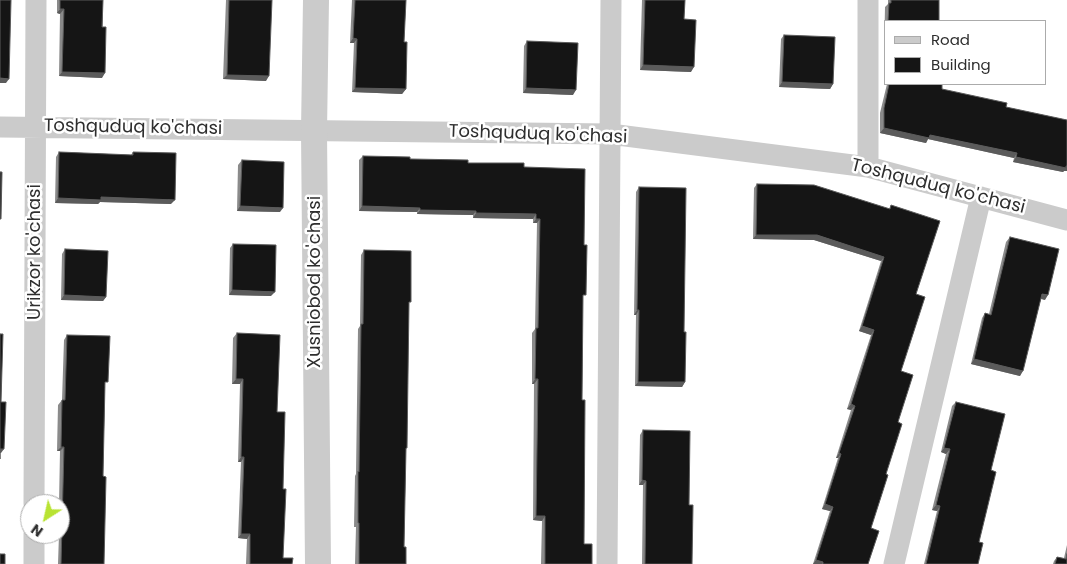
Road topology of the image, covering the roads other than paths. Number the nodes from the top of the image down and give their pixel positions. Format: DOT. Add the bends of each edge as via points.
graph roads {
  1 [pos="36,0"];
  2 [pos="316,0"];
  3 [pos="611,0"];
  4 [pos="868,0"];
  5 [pos="0,127"];
  6 [pos="36,127"];
  7 [pos="314,131"];
  8 [pos="610,134"];
  9 [pos="868,167"];
  10 [pos="981,197"];
  11 [pos="1067,220"];
  12 [pos="34,494"];
  13 [pos="34,544"];
  14 [pos="34,564"];
  15 [pos="318,564"];
  16 [pos="608,564"];
  17 [pos="894,564"];
  1 -- 6 [label="street, Urikzor ko'chasi"];
  2 -- 7 [label="street, Xusniobod ko'chasi"];
  3 -- 8 [label="street"];
  4 -- 9 [label="street"];
  5 -- 6 [label="street, Toshquduq ko'chasi"];
  6 -- 7 [label="street, Toshquduq ko'chasi"];
  6 -- 12 [label="street, Urikzor ko'chasi"];
  7 -- 8 [label="street, Toshquduq ko'chasi"];
  7 -- 15 [label="street, Xusniobod ko'chasi"];
  8 -- 9 [label="street, Toshquduq ko'chasi"];
  8 -- 16 [label="street"];
  9 -- 10 [label="street, Toshquduq ko'chasi"];
  10 -- 11 [label="street, Toshquduq ko'chasi"];
  10 -- 17 [label="street"];
  13 -- 14 [label="street"];
}
